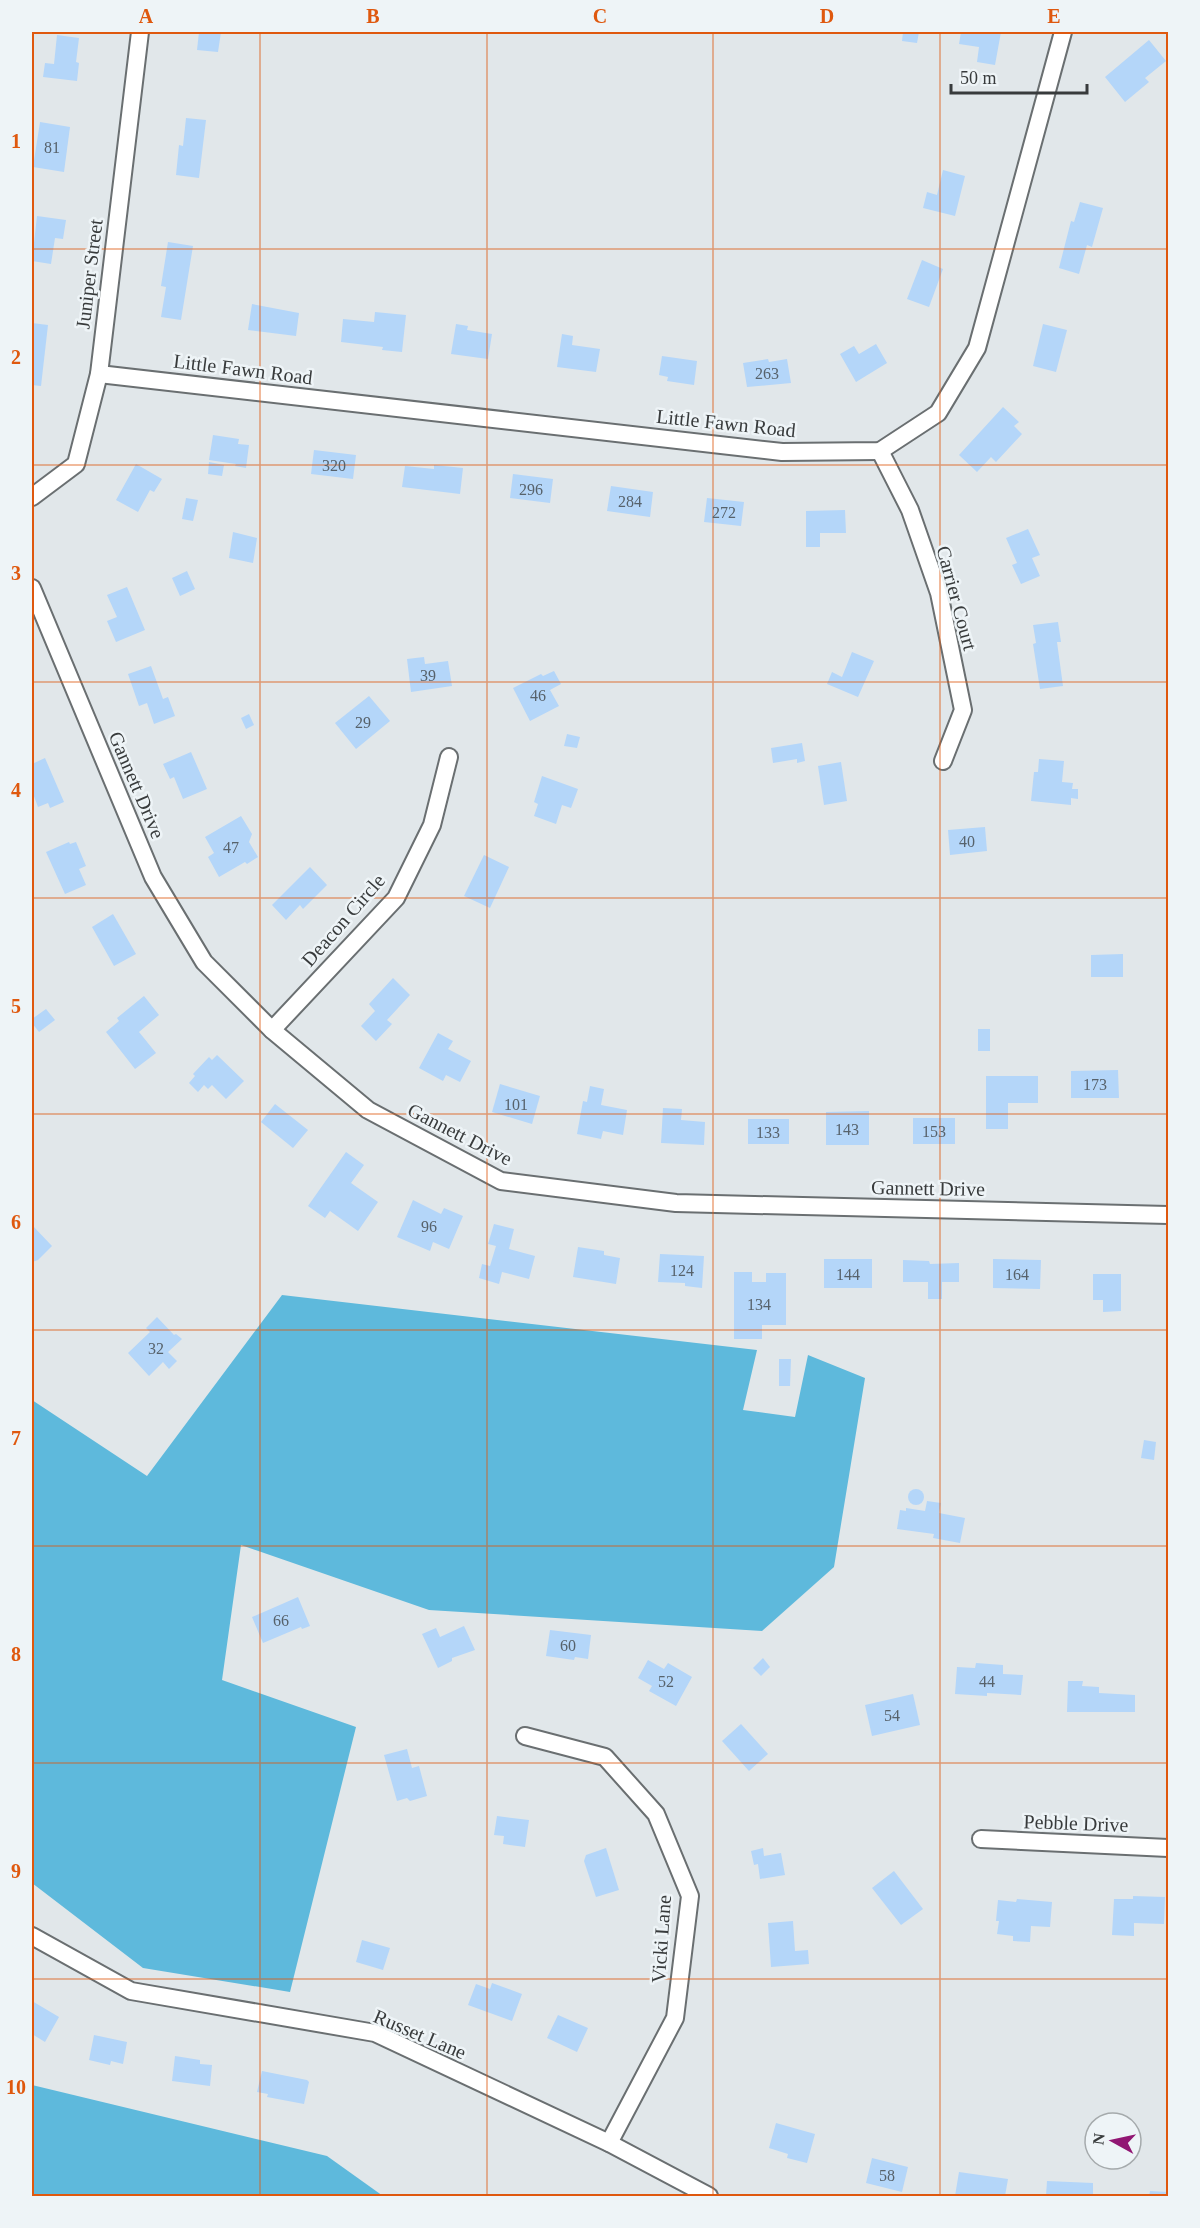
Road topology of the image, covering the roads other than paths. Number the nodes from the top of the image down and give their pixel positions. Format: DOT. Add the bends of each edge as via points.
graph roads {
  1 [pos="140,32"];
  2 [pos="1063,32"];
  3 [pos="99,374"];
  4 [pos="880,451"];
  5 [pos="32,497"];
  6 [pos="32,588"];
  7 [pos="449,757"];
  8 [pos="943,761"];
  9 [pos="272,1030"];
  10 [pos="1168,1215"];
  11 [pos="525,1736"];
  12 [pos="981,1839"];
  13 [pos="1168,1848"];
  14 [pos="32,1936"];
  15 [pos="609,2143"];
  16 [pos="710,2196"];
  1 -- 3 [label="street, Juniper Street"];
  2 -- 4 [label="street" via="977,348 938,413"];
  3 -- 4 [label="street, Little Fawn Road" via="782,452"];
  3 -- 5 [label="street, Juniper Street" via="76,464"];
  4 -- 8 [label="street, Carrier Court" via="910,510 939,593 963,711"];
  6 -- 9 [label="street, Gannett Drive" via="153,877 204,962"];
  7 -- 9 [label="street, Deacon Circle" via="432,825 396,898"];
  9 -- 10 [label="street, Gannett Drive" via="368,1110 501,1181 676,1203"];
  11 -- 15 [label="street, Vicki Lane" via="605,1757 656,1814 690,1896 675,2018"];
  12 -- 13 [label="street, Pebble Drive"];
  14 -- 15 [label="street, Russet Lane" via="131,1992 375,2033"];
  15 -- 16 [label="street, Russet Lane"];
}
